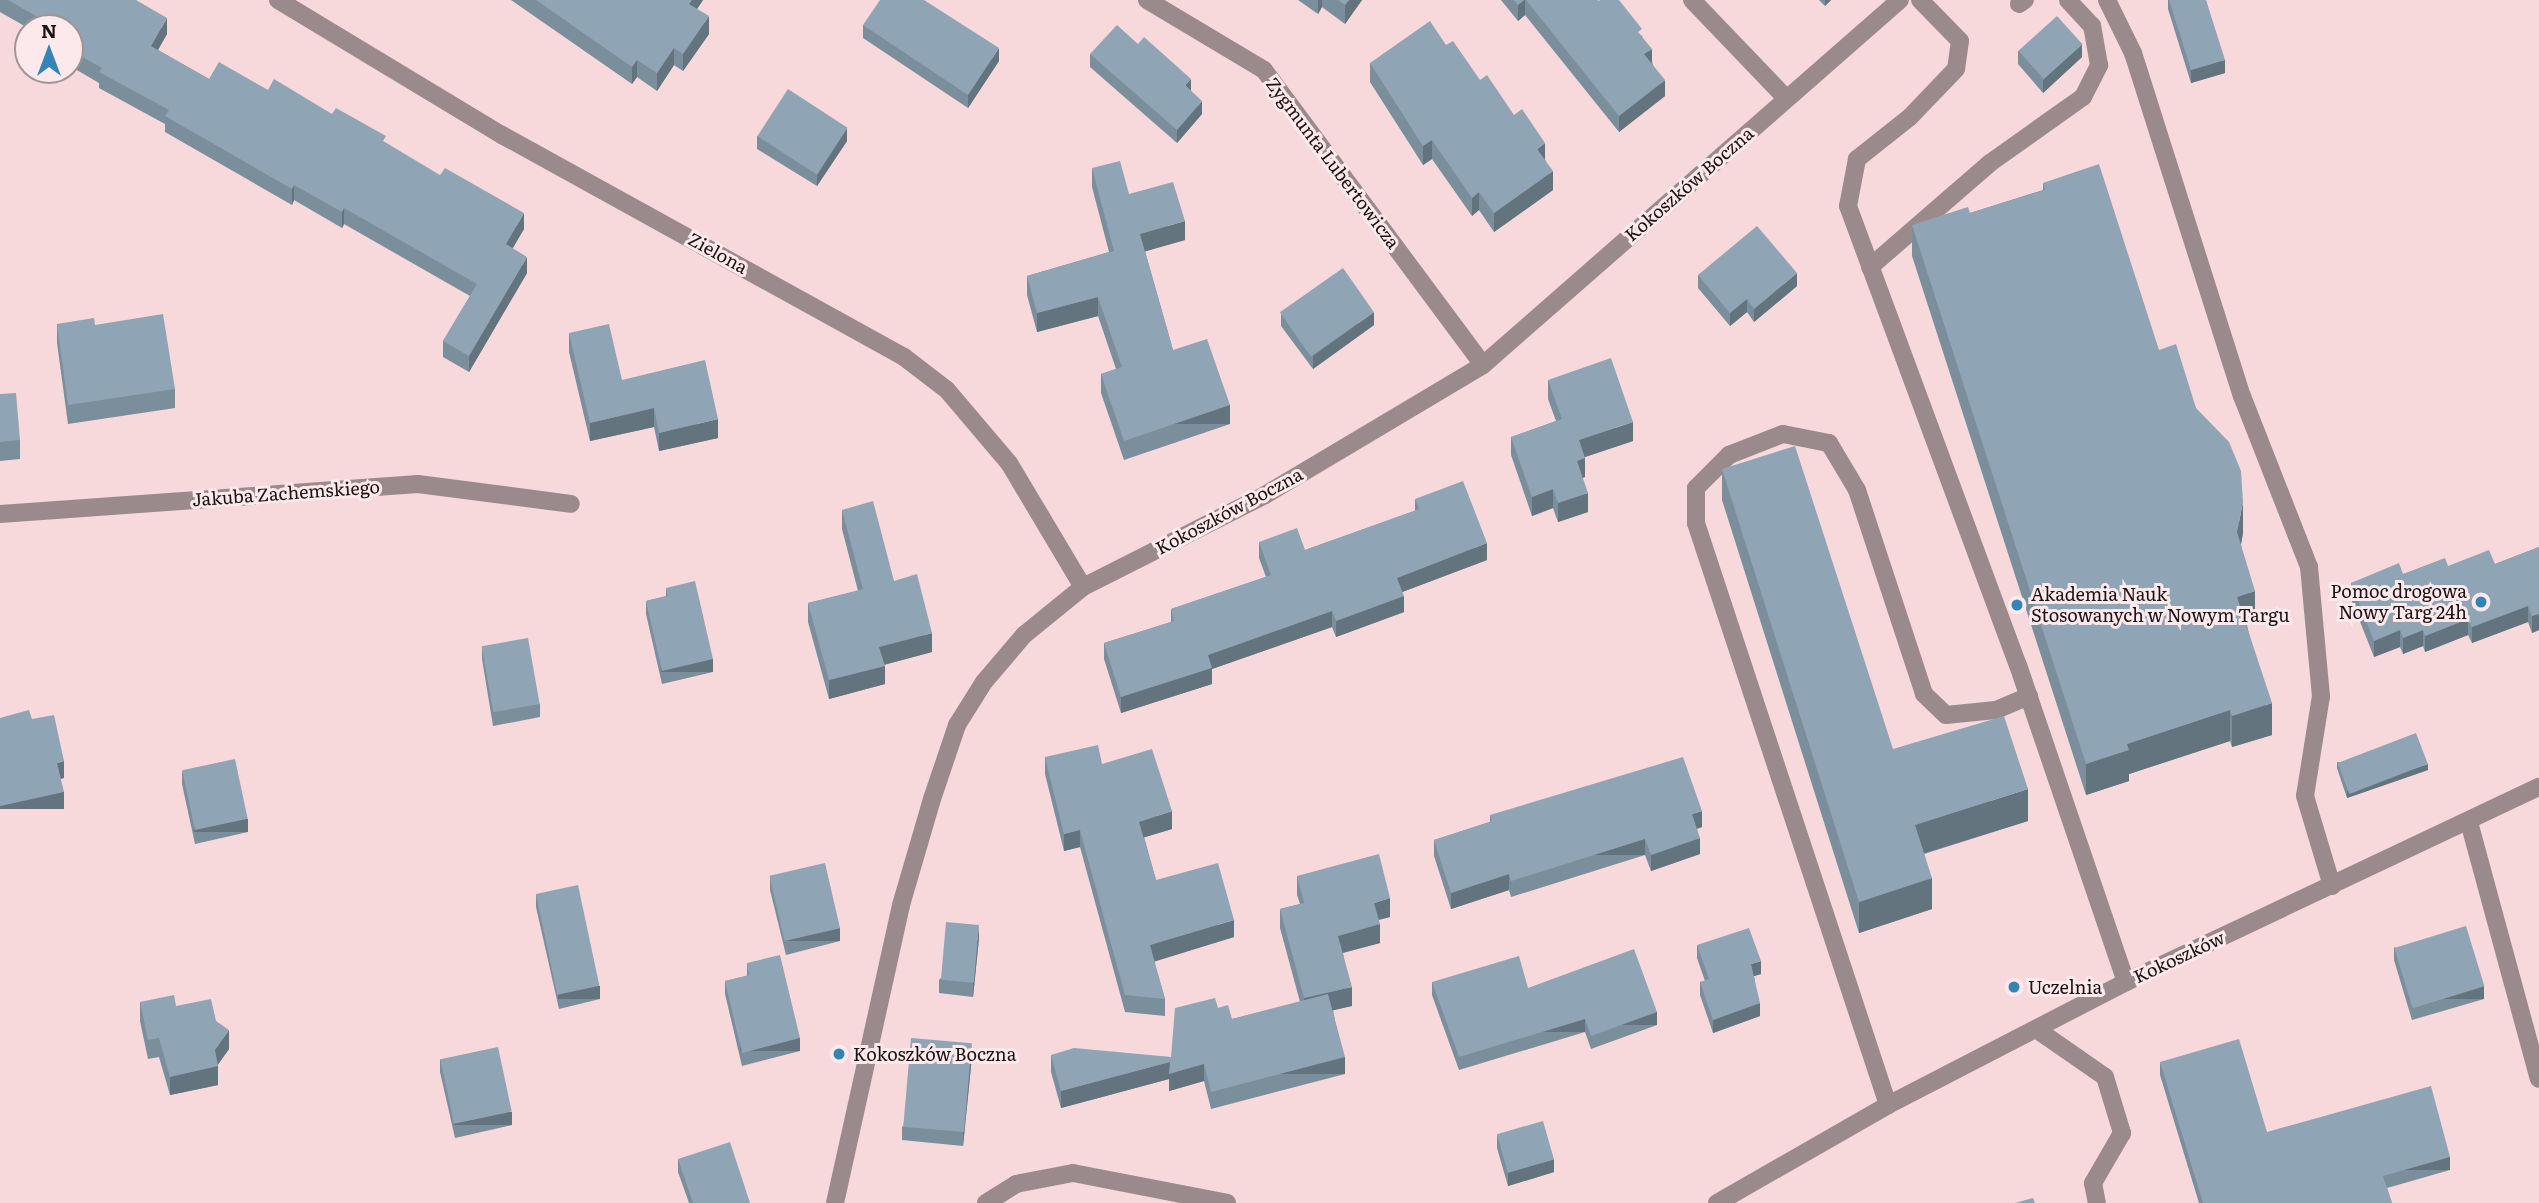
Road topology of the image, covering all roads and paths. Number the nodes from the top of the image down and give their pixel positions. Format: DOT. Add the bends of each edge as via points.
graph roads {
  1 [pos="278,0"];
  2 [pos="1147,0"];
  3 [pos="1692,0"];
  4 [pos="1900,0"];
  5 [pos="1920,0"];
  6 [pos="2068,0"];
  7 [pos="2107,0"];
  8 [pos="1786,99"];
  9 [pos="1870,267"];
  10 [pos="1483,365"];
  11 [pos="571,504"];
  12 [pos="0,514"];
  13 [pos="1083,587"];
  14 [pos="2029,696"];
  15 [pos="2539,787"];
  16 [pos="2469,822"];
  17 [pos="2332,886"];
  18 [pos="2126,982"];
  19 [pos="2036,1029"];
  20 [pos="2539,1079"];
  21 [pos="1888,1105"];
  22 [pos="835,1203"];
  23 [pos="986,1203"];
  24 [pos="1227,1203"];
  25 [pos="1717,1203"];
  26 [pos="2097,1203"];
  1 -- 13 [label="street, Zielona" via="502,135 904,357 947,390 1009,463"];
  2 -- 10 [label="street, Zygmunta Lubertowicza" via="1264,70"];
  3 -- 8 [label="street"];
  4 -- 8 [label="street, Kokoszków Boczna"];
  5 -- 9 [label="street" via="1960,41 1956,69 1910,117 1857,159 1847,206"];
  6 -- 9 [label="street" via="2092,26 2099,65 2083,97 1990,163"];
  7 -- 17 [label="street" via="2133,53 2242,396 2309,567 2321,696 2305,796"];
  8 -- 10 [label="street, Kokoszków Boczna"];
  9 -- 14 [label="street"];
  10 -- 13 [label="street, Kokoszków Boczna" via="1265,495"];
  11 -- 12 [label="street, Jakuba Zachemskiego" via="418,484"];
  13 -- 22 [label="street, Kokoszków Boczna" via="1024,635 984,682 957,725 901,905"];
  14 -- 18 [label="street"];
  14 -- 21 [label="street" via="1996,709 1946,715 1924,694 1857,490 1829,443 1783,434 1728,455 1696,488 1696,523"];
  15 -- 16 [label="street, Kokoszków"];
  16 -- 17 [label="street, Kokoszków"];
  16 -- 20 [label="street"];
  17 -- 18 [label="street, Kokoszków"];
  18 -- 19 [label="street, Kokoszków"];
  19 -- 21 [label="street, Kokoszków"];
  19 -- 26 [label="street" via="2105,1077 2122,1133 2093,1183"];
  21 -- 25 [label="street, Kokoszków"];
  23 -- 24 [label="street" via="1016,1184 1073,1173"];
}
